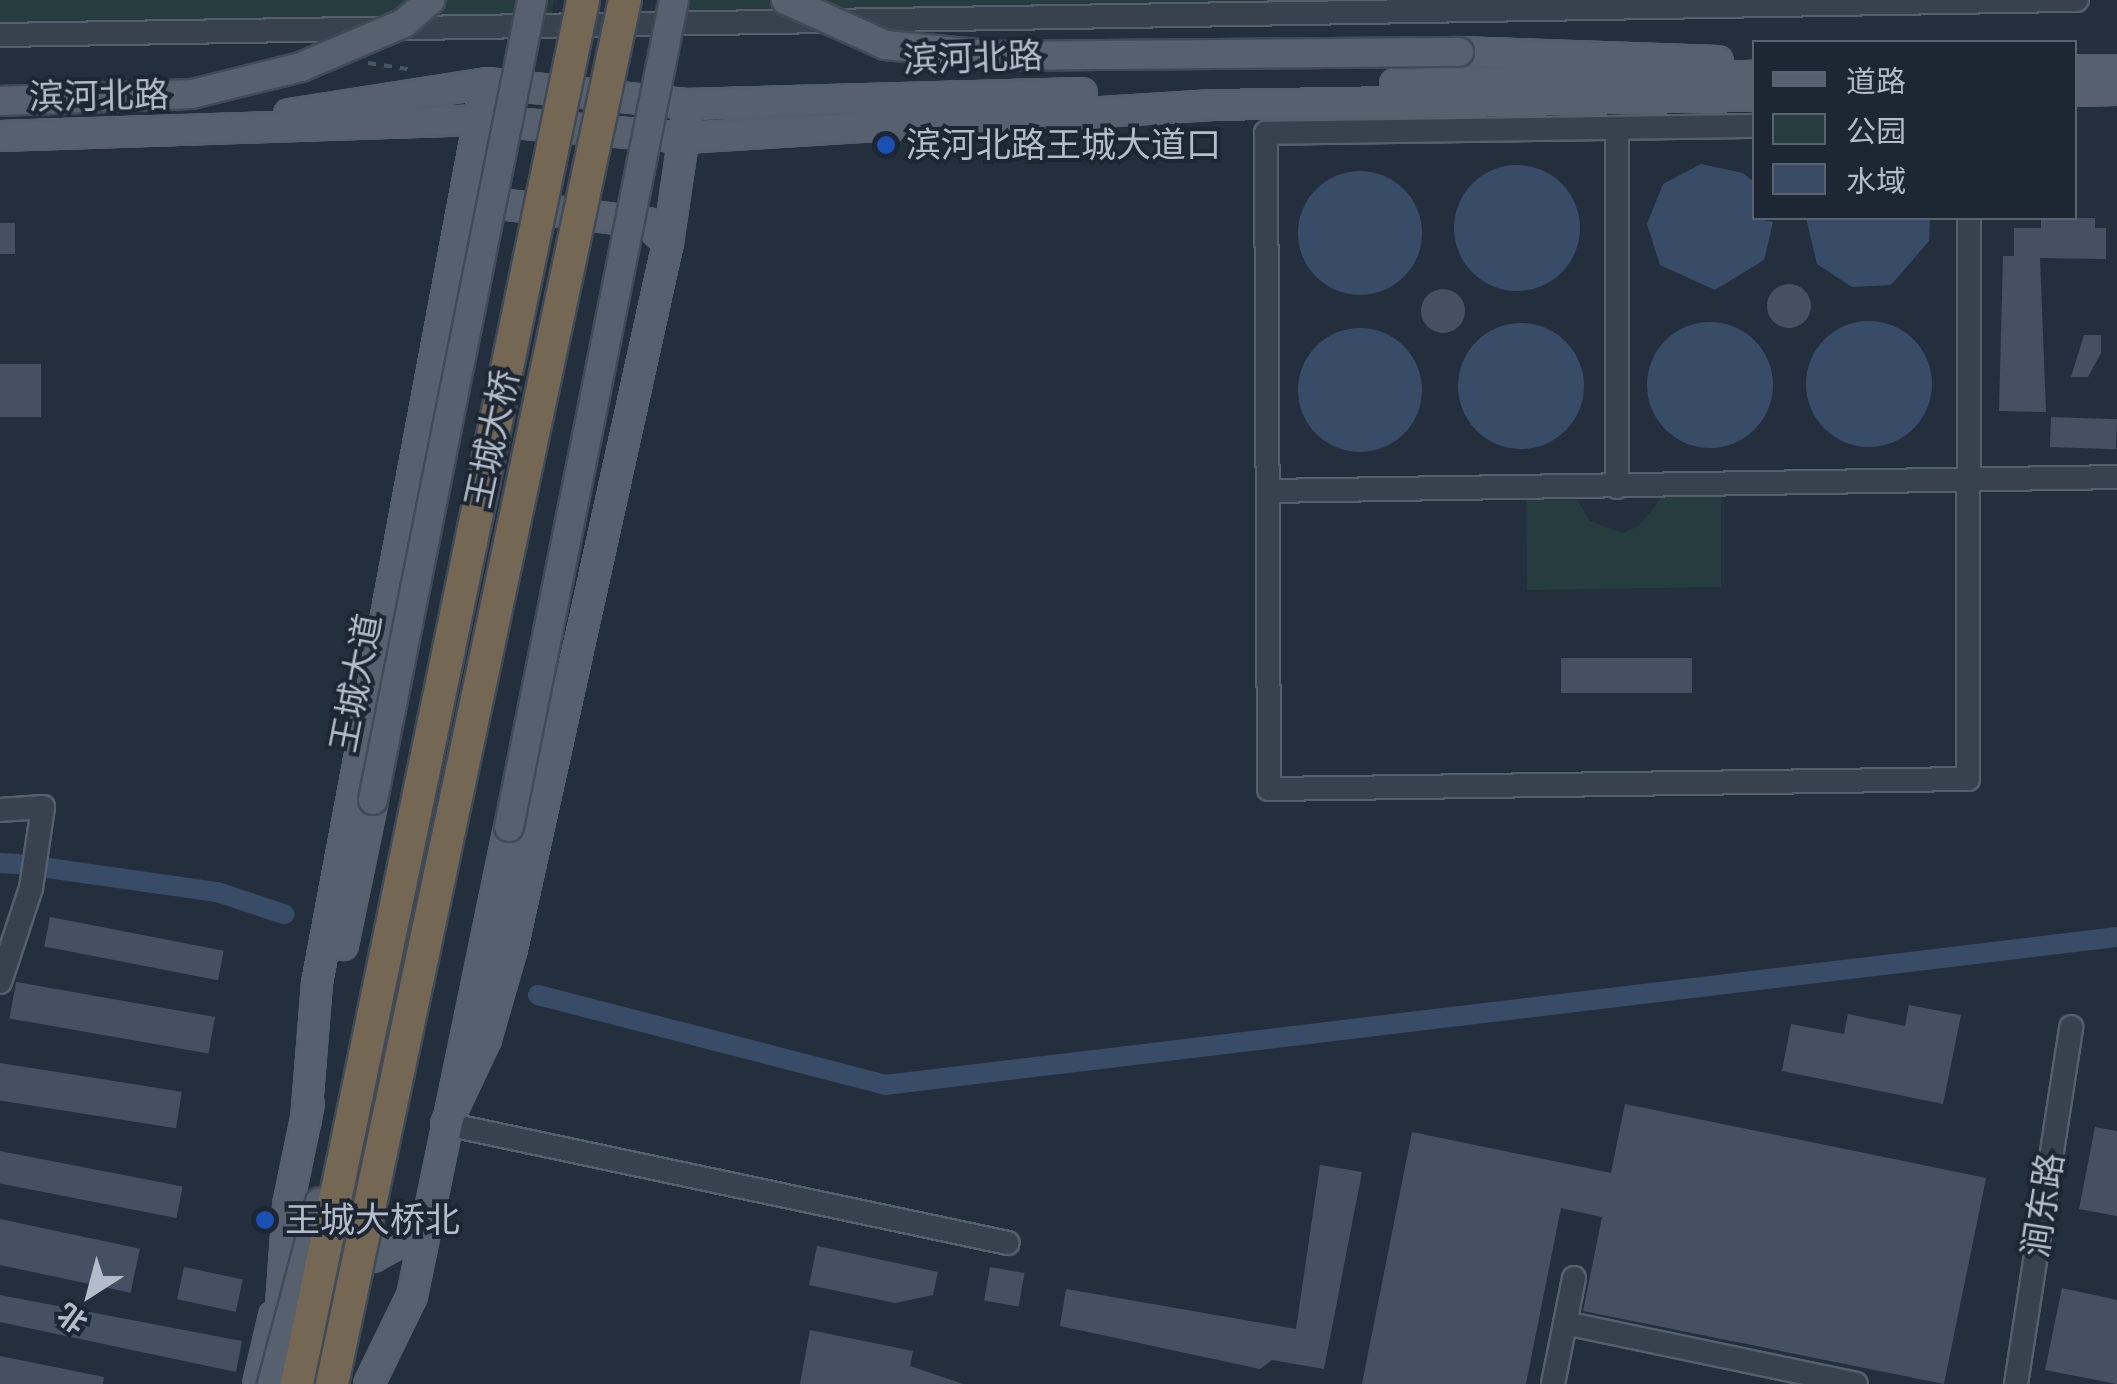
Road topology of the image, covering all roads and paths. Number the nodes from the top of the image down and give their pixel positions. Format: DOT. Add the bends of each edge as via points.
graph roads {
  1 [pos="430,0"];
  2 [pos="532,0"];
  3 [pos="583,0"];
  4 [pos="625,0"];
  5 [pos="674,0"];
  6 [pos="786,0"];
  7 [pos="2077,0"];
  8 [pos="0,35"];
  9 [pos="1752,64"];
  10 [pos="2077,70"];
  11 [pos="2117,70"];
  12 [pos="1752,76"];
  13 [pos="487,83"];
  14 [pos="2117,90"];
  15 [pos="2077,91"];
  16 [pos="1752,96"];
  17 [pos="0,101"];
  18 [pos="686,104"];
  19 [pos="479,120"];
  20 [pos="1752,126"];
  21 [pos="1617,128"];
  22 [pos="200,131"];
  23 [pos="0,136"];
  24 [pos="685,138"];
  25 [pos="463,202"];
  26 [pos="1969,220"];
  27 [pos="668,243"];
  28 [pos="2117,478"];
  29 [pos="1974,482"];
  30 [pos="1617,487"];
  31 [pos="1268,491"];
  32 [pos="0,810"];
  33 [pos="403,891"];
  34 [pos="0,982"];
  35 [pos="2071,1026"];
  36 [pos="306,1120"];
  37 [pos="446,1124"];
  38 [pos="376,1188"];
  39 [pos="288,1205"];
  40 [pos="424,1229"];
  41 [pos="1008,1244"];
  42 [pos="1574,1278"];
  43 [pos="282,1280"];
  44 [pos="412,1296"];
  45 [pos="1565,1323"];
  46 [pos="258,1384"];
  47 [pos="274,1384"];
  48 [pos="297,1384"];
  49 [pos="332,1384"];
  50 [pos="346,1384"];
  51 [pos="369,1384"];
  52 [pos="389,1384"];
  53 [pos="1554,1384"];
  54 [pos="1856,1384"];
  55 [pos="2016,1384"];
  1 -- 17 [label="main road, bridge" via="404,23 301,67 192,94"];
  2 -- 36 [label="main road, 王城大道, bridge"];
  3 -- 33 [label="highway, 王城大桥, bridge"];
  4 -- 38 [label="highway, 王城大桥, bridge"];
  5 -- 37 [label="main road, bridge"];
  6 -- 9 [label="main road, bridge" via="885,45 1000,56 1570,49"];
  7 -- 8 [label="street"];
  10 -- 11 [label="main road"];
  12 -- 18 [label="main road, 滨河北路"];
  13 -- 18 [label="main road, 滨河北路"];
  13 -- 19 [label="main road"];
  13 -- 22 [label="main road, 滨河北路"];
  14 -- 15 [label="main road"];
  16 -- 24 [label="main road, 滨河北路" via="1213,106"];
  18 -- 24 [label="main road"];
  19 -- 22 [label="main road, 滨河北路"];
  19 -- 24 [label="main road, 滨河北路"];
  19 -- 25 [label="main road"];
  20 -- 21 [label="street"];
  21 -- 30 [label="street"];
  21 -- 31 [label="street" via="1266,133"];
  22 -- 23 [label="main road, 滨河北路"];
  24 -- 27 [label="main road"];
  25 -- 27 [label="main road" via="483,196 648,223"];
  25 -- 36 [label="main road" via="317,983"];
  26 -- 29 [label="street"];
  27 -- 37 [label="main road" via="512,949 486,1038"];
  28 -- 29 [label="street"];
  29 -- 30 [label="street"];
  29 -- 31 [label="street" via="1968,779 1269,789"];
  30 -- 31 [label="street"];
  32 -- 34 [label="street" via="43,807 31,888"];
  33 -- 47 [label="main road, bridge"];
  33 -- 48 [label="highway, bridge"];
  35 -- 55 [label="street, 涧东路"];
  36 -- 39 [label="main road, 王城大道"];
  37 -- 40 [label="main road"];
  37 -- 41 [label="street"];
  38 -- 49 [label="highway, bridge"];
  38 -- 50 [label="main road, bridge"];
  39 -- 40 [label="main road" via="310,1238 373,1257"];
  39 -- 43 [label="main road, 王城大道"];
  40 -- 44 [label="main road"];
  42 -- 45 [label="street"];
  43 -- 46 [label="main road"];
  43 -- 47 [label="main road, 王城大道"];
  44 -- 51 [label="main road"];
  44 -- 52 [label="main road"];
  45 -- 53 [label="street"];
  45 -- 54 [label="street"];
}
